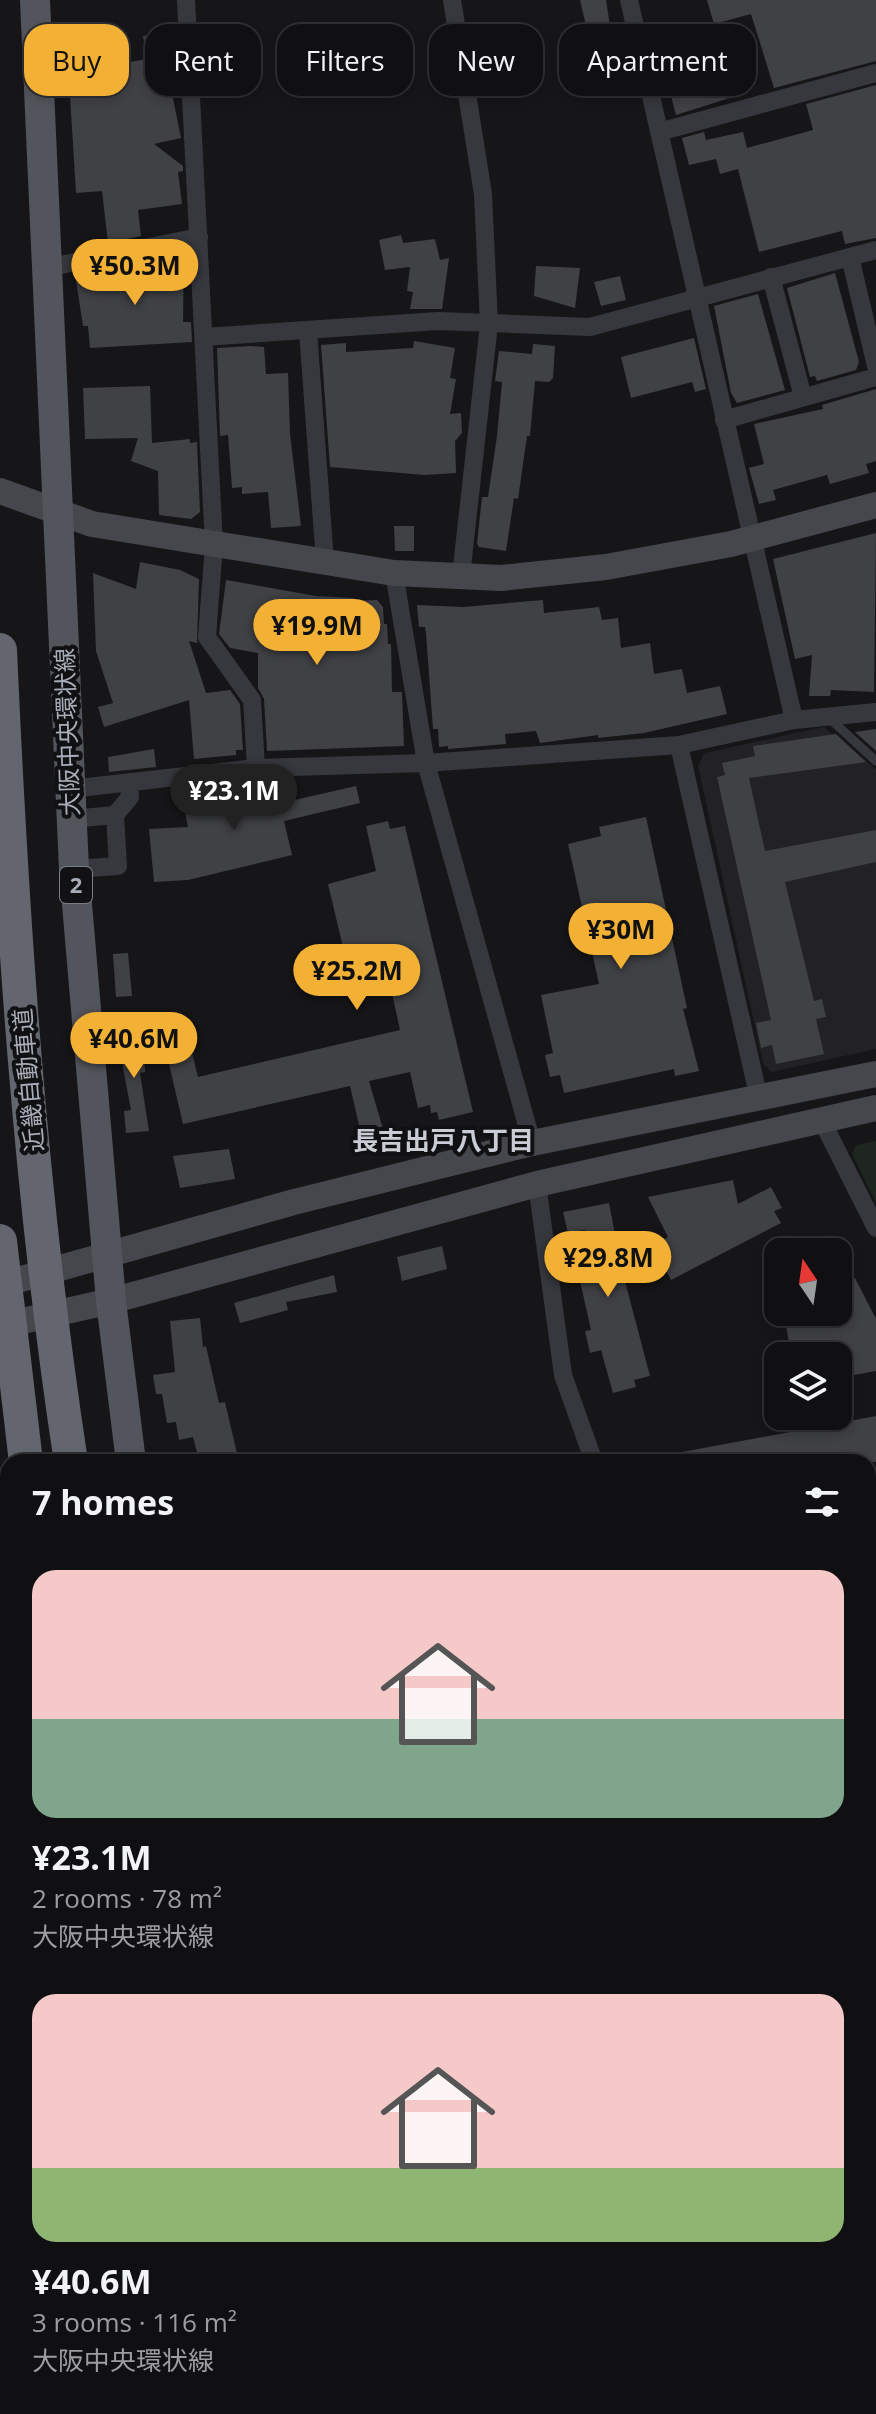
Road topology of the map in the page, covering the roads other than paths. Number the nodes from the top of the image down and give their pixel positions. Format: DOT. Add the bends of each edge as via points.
graph roads {
  1 [pos="35,0"];
  2 [pos="187,0"];
  3 [pos="452,0"];
  4 [pos="629,0"];
  5 [pos="876,73"];
  6 [pos="659,132"];
  7 [pos="199,237"];
  8 [pos="876,250"];
  9 [pos="850,257"];
  10 [pos="46,268"];
  11 [pos="771,277"];
  12 [pos="696,297"];
  13 [pos="489,324"];
  14 [pos="308,331"];
  15 [pos="204,337"];
  16 [pos="876,366"];
  17 [pos="876,377"];
  18 [pos="803,397"];
  19 [pos="724,420"];
  20 [pos="0,491"];
  21 [pos="876,505"];
  22 [pos="60,514"];
  23 [pos="751,539"];
  24 [pos="214,545"];
  25 [pos="325,562"];
  26 [pos="394,573"];
  27 [pos="461,576"];
  28 [pos="0,650"];
  29 [pos="876,712"];
  30 [pos="828,717"];
  31 [pos="794,720"];
  32 [pos="679,745"];
  33 [pos="876,761"];
  34 [pos="426,763"];
  35 [pos="256,768"];
  36 [pos="129,782"];
  37 [pos="70,804"];
  38 [pos="115,815"];
  39 [pos="74,869"];
  40 [pos="876,1074"];
  41 [pos="759,1099"];
  42 [pos="876,1108"];
  43 [pos="821,1119"];
  44 [pos="532,1143"];
  45 [pos="537,1184"];
  46 [pos="876,1228"];
  47 [pos="0,1241"];
  48 [pos="108,1254"];
  49 [pos="67,1275"];
  50 [pos="0,1285"];
  51 [pos="57,1286"];
  52 [pos="111,1301"];
  53 [pos="27,1320"];
  54 [pos="0,1326"];
  55 [pos="5,1384"];
  56 [pos="25,1454"];
  57 [pos="70,1454"];
  58 [pos="130,1454"];
  59 [pos="591,1454"];
  1 -- 10 [label="main road, 大阪中央環状線 / 2"];
  2 -- 7 [label="street"];
  3 -- 13 [label="street" via="483,194"];
  4 -- 6 [label="street"];
  5 -- 6 [label="street"];
  6 -- 12 [label="street"];
  7 -- 10 [label="street"];
  7 -- 15 [label="street"];
  8 -- 9 [label="street"];
  9 -- 11 [label="street"];
  9 -- 16 [label="street"];
  10 -- 22 [label="main road, 大阪中央環状線 / 2"];
  11 -- 12 [label="street"];
  11 -- 18 [label="street"];
  12 -- 13 [label="street" via="590,327"];
  12 -- 19 [label="street"];
  13 -- 14 [label="street" via="438,321"];
  13 -- 27 [label="street"];
  14 -- 15 [label="street"];
  14 -- 25 [label="street"];
  15 -- 24 [label="street"];
  17 -- 18 [label="street"];
  18 -- 19 [label="street"];
  19 -- 23 [label="street"];
  20 -- 22 [label="street"];
  21 -- 23 [label="street"];
  22 -- 24 [label="street"];
  22 -- 37 [label="main road, 大阪中央環状線 / 2"];
  23 -- 27 [label="street" via="606,567 501,578"];
  23 -- 31 [label="street"];
  24 -- 25 [label="street"];
  24 -- 35 [label="street" via="207,637 252,700"];
  25 -- 26 [label="street"];
  26 -- 27 [label="street"];
  26 -- 34 [label="street"];
  28 -- 57 [label="highway, 近畿自動車道, bridge" via="27,1056"];
  29 -- 30 [label="street"];
  30 -- 31 [label="street"];
  30 -- 33 [label="lane"];
  31 -- 32 [label="street"];
  32 -- 34 [label="street"];
  32 -- 41 [label="street"];
  34 -- 35 [label="street"];
  34 -- 44 [label="street"];
  35 -- 36 [label="street"];
  36 -- 37 [label="street"];
  36 -- 38 [label="street" via="130,797"];
  37 -- 38 [label="street"];
  37 -- 39 [label="main road, 大阪中央環状線 / 2"];
  38 -- 39 [label="street" via="118,866"];
  39 -- 48 [label="main road, 大阪中央環状線 / 2"];
  40 -- 41 [label="street"];
  41 -- 44 [label="street"];
  42 -- 43 [label="street"];
  43 -- 45 [label="street"];
  43 -- 46 [label="street"];
  44 -- 48 [label="street"];
  45 -- 52 [label="street"];
  45 -- 59 [label="street" via="563,1375"];
  47 -- 56 [label="highway, bridge"];
  48 -- 49 [label="lane"];
  48 -- 50 [label="street"];
  48 -- 52 [label="main road, 大阪中央環状線 / 2"];
  51 -- 53 [label="lane"];
  52 -- 53 [label="street"];
  52 -- 58 [label="main road, 大阪中央環状線 / 2"];
  53 -- 54 [label="street"];
  53 -- 55 [label="lane"];
}
